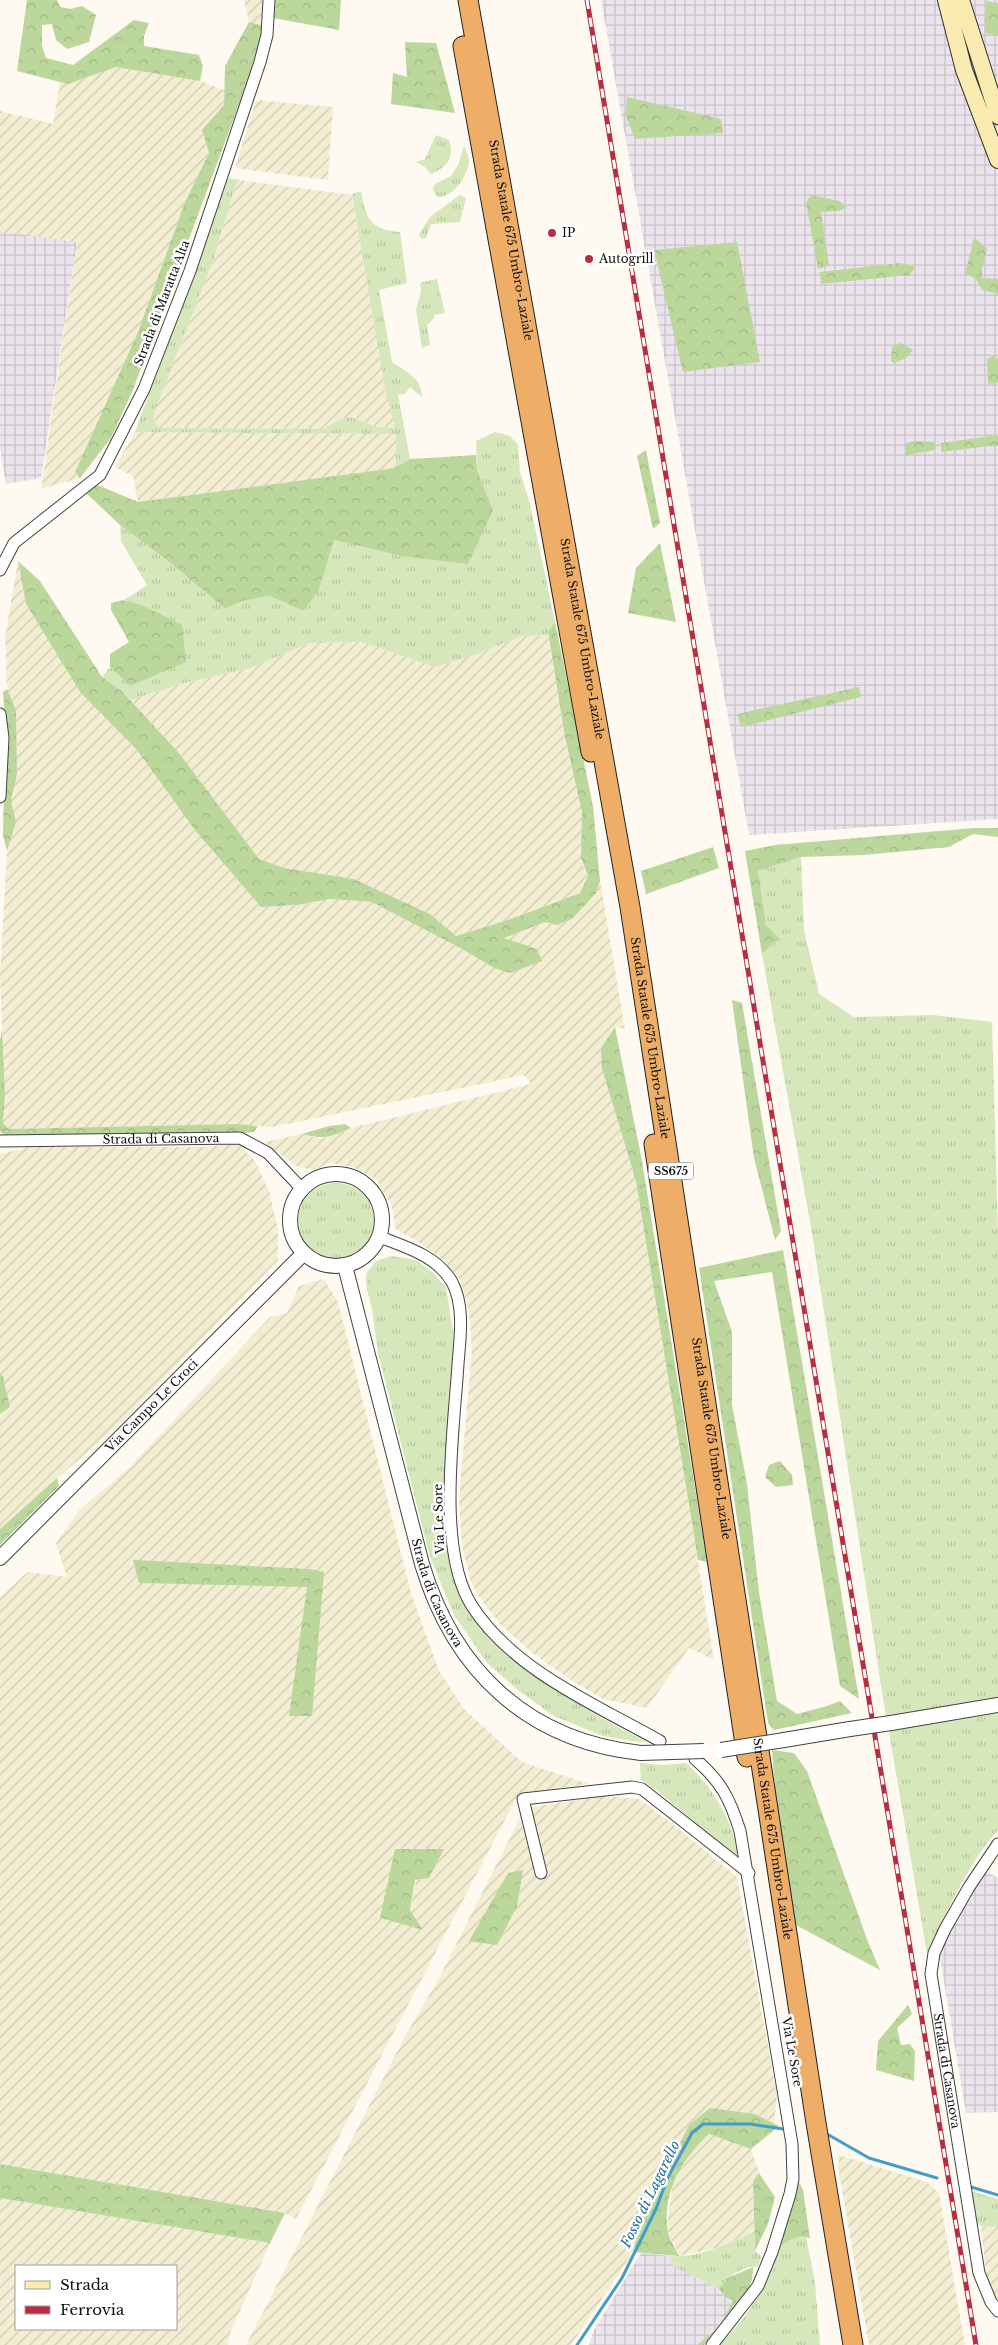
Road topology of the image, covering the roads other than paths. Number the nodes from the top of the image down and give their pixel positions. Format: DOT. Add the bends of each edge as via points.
graph roads {
  1 [pos="269,0"];
  2 [pos="456,0"];
  3 [pos="468,0"];
  4 [pos="946,0"];
  5 [pos="961,0"];
  6 [pos="998,116"];
  7 [pos="998,160"];
  8 [pos="0,570"];
  9 [pos="0,714"];
  10 [pos="0,797"];
  11 [pos="0,1141"];
  12 [pos="302,1189"];
  13 [pos="380,1237"];
  14 [pos="304,1253"];
  15 [pos="345,1266"];
  16 [pos="0,1558"];
  17 [pos="998,1705"];
  18 [pos="660,1741"];
  19 [pos="699,1755"];
  20 [pos="998,1844"];
  21 [pos="541,1873"];
  22 [pos="749,1873"];
  23 [pos="998,2311"];
  24 [pos="712,2345"];
  25 [pos="841,2345"];
  26 [pos="853,2345"];
  1 -- 8 [label="street, Strada di Maratta Alta" via="267,35 260,62 190,271 144,389 100,474 14,543"];
  2 -- 25 [label="highway, Strada Statale 675 Umbro-Laziale / SS675" via="632,988 709,1520"];
  3 -- 26 [label="highway, Strada Statale 675 Umbro-Laziale / SS675" via="630,906 816,2123"];
  4 -- 7 [label="main road" via="964,70"];
  5 -- 6 [label="main road"];
  9 -- 10 [label="street" via="3,738"];
  11 -- 12 [label="street, Strada di Casanova" via="240,1138 268,1153"];
  12 -- 13 [label="street" via="310,1182 330,1175 340,1174 361,1181 380,1206"];
  12 -- 14 [label="street" via="293,1204 290,1222 294,1239"];
  13 -- 15 [label="street" via="366,1256"];
  13 -- 18 [label="street, Via Le Sore" via="430,1258 452,1282 457,1299 460,1326 452,1540 459,1577 472,1606 522,1660"];
  14 -- 15 [label="street" via="323,1265"];
  14 -- 16 [label="street, Via Campo Le Croci"];
  15 -- 19 [label="street, Strada di Casanova, bridge" via="430,1592 451,1635 494,1688 524,1712 555,1730 614,1750"];
  17 -- 19 [label="street, Strada di Casanova, bridge"];
  19 -- 22 [label="street, Via Le Sore" via="733,1807"];
  20 -- 23 [label="street, Strada di Casanova" via="945,1929 934,1953 931,1974 979,2273"];
  21 -- 22 [label="street" via="523,1799 632,1787 642,1789"];
  22 -- 24 [label="street, Via Le Sore" via="788,2109 793,2179 772,2252 758,2286"];
}
